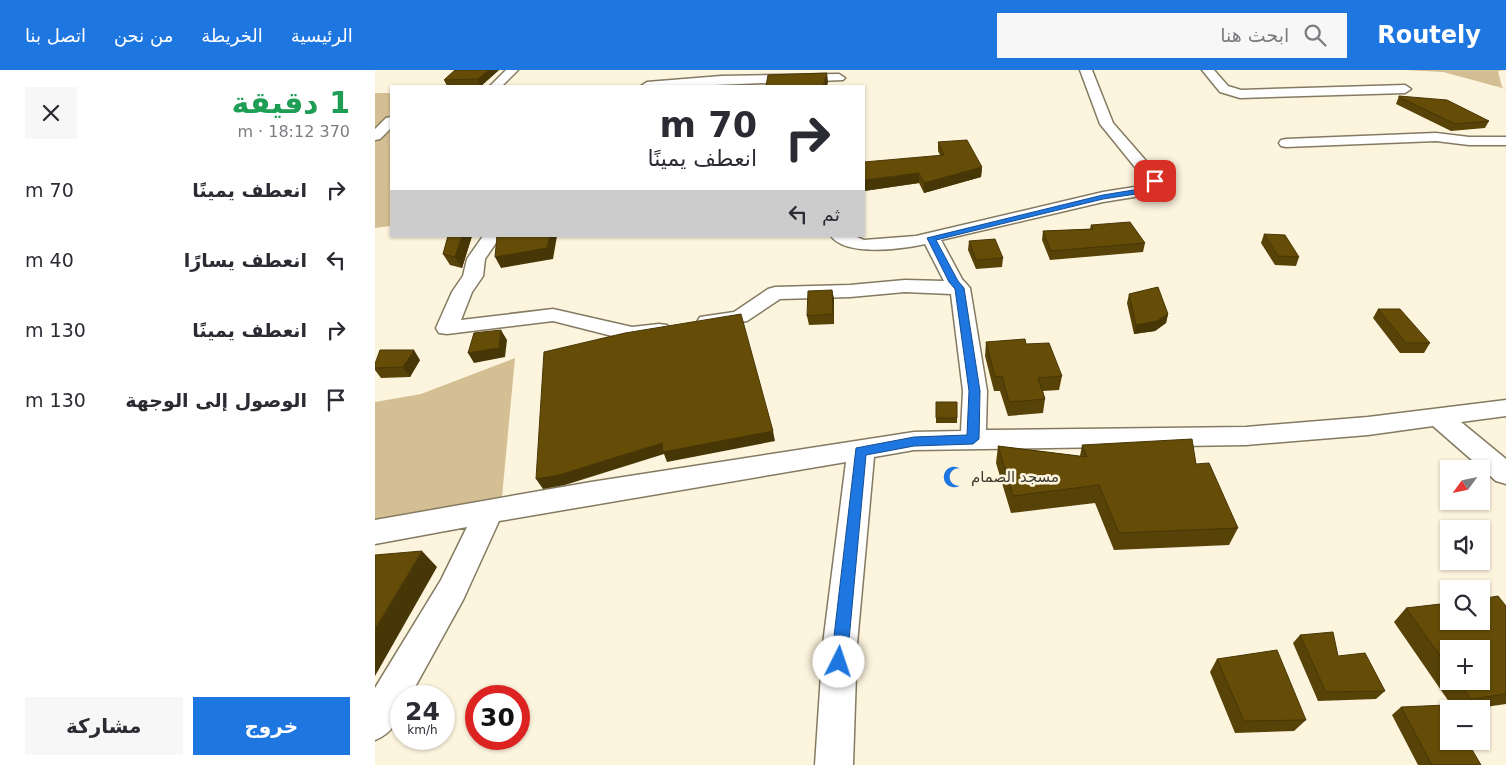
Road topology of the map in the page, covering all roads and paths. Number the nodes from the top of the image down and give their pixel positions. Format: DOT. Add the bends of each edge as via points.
graph roads {
  1 [pos="512,70"];
  2 [pos="1086,70"];
  3 [pos="1208,70"];
  4 [pos="839,78"];
  5 [pos="498,85"];
  6 [pos="659,85"];
  7 [pos="1405,89"];
  8 [pos="390,122"];
  9 [pos="375,136"];
  10 [pos="1506,141"];
  11 [pos="1286,143"];
  12 [pos="842,237"];
  13 [pos="931,238"];
  14 [pos="489,240"];
  15 [pos="960,288"];
  16 [pos="1506,408"];
  17 [pos="1439,418"];
  18 [pos="973,439"];
  19 [pos="861,451"];
  20 [pos="1506,474"];
  21 [pos="488,513"];
  22 [pos="375,532"];
  23 [pos="375,722"];
  24 [pos="834,765"];
  1 -- 5 [label="street"];
  2 -- 13 [label="street" via="1107,124 1155,181 1153,189 1103,197"];
  3 -- 7 [label="street" via="1224,89 1240,94"];
  4 -- 6 [label="street" via="721,80"];
  8 -- 9 [label="street"];
  10 -- 11 [label="street" via="1469,142 1436,137"];
  12 -- 13 [label="street" via="864,245"];
  13 -- 15 [label="street"];
  14 -- 15 [label="street" via="477,259 473,276 462,292 447,328 553,315 632,334 741,317 775,293 905,286"];
  15 -- 18 [label="street" via="975,391"];
  16 -- 17 [label="street"];
  17 -- 18 [label="street" via="1246,436"];
  17 -- 20 [label="street"];
  18 -- 19 [label="street" via="914,442"];
  19 -- 21 [label="street" via="591,493"];
  19 -- 24 [label="street" via="840,644"];
  21 -- 22 [label="street"];
  21 -- 23 [label="street" via="452,590"];
}
